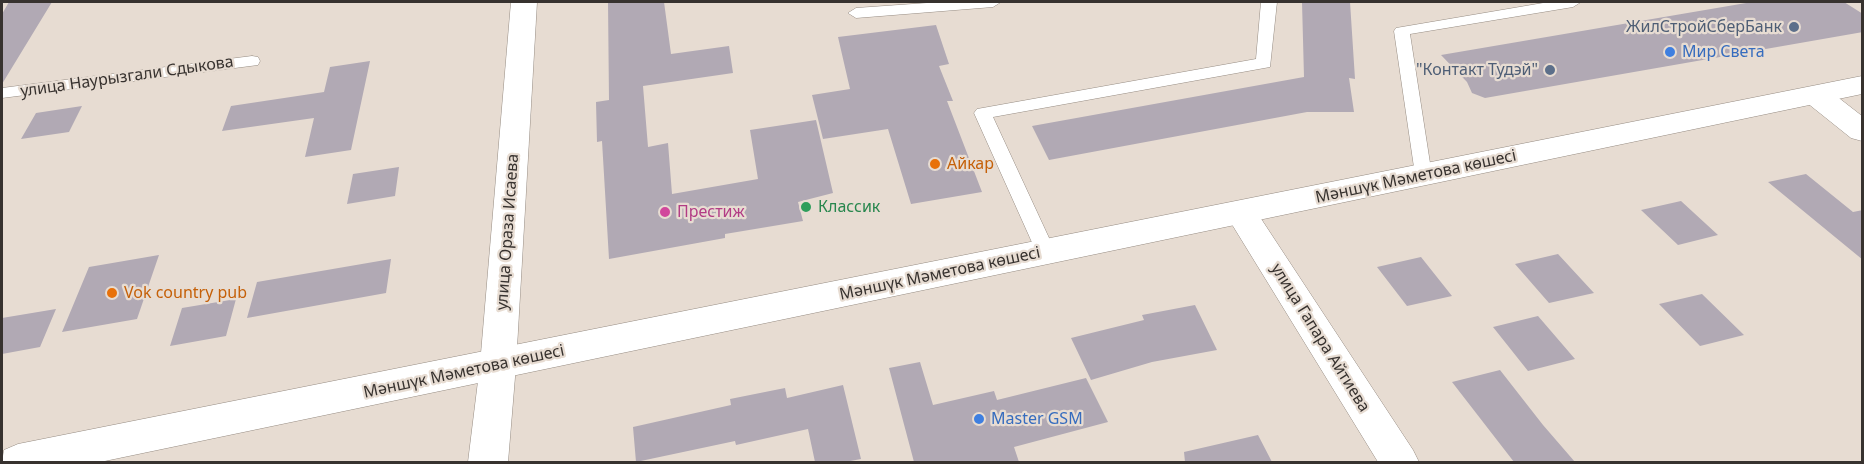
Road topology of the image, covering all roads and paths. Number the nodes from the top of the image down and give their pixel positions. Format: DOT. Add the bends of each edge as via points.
graph roads {
  1 [pos="524,2"];
  2 [pos="993,2"];
  3 [pos="1269,2"];
  4 [pos="1573,2"];
  5 [pos="856,13"];
  6 [pos="252,61"];
  7 [pos="1863,86"];
  8 [pos="2,93"];
  9 [pos="1816,95"];
  10 [pos="1863,131"];
  11 [pos="1424,176"];
  12 [pos="1241,213"];
  13 [pos="1046,253"];
  14 [pos="498,365"];
  15 [pos="18,462"];
  16 [pos="488,462"];
  17 [pos="1399,462"];
  1 -- 14 [label="main road, улица Ораза Исаева"];
  2 -- 5 [label="lane"];
  3 -- 13 [label="lane" via="1264,63 982,113"];
  4 -- 11 [label="lane" via="1402,31"];
  6 -- 8 [label="lane, улица Наурызгали Сдыкова"];
  7 -- 9 [label="main road, Мәншүк Мәметова көшесі"];
  9 -- 10 [label="main road"];
  9 -- 11 [label="main road, Мәншүк Мәметова көшесі"];
  11 -- 12 [label="main road, Мәншүк Мәметова көшесі"];
  12 -- 13 [label="main road, Мәншүк Мәметова көшесі"];
  12 -- 17 [label="main road, улица Гапара Айтиева"];
  13 -- 14 [label="main road, Мәншүк Мәметова көшесі"];
  14 -- 15 [label="main road, Мәншүк Мәметова көшесі"];
  14 -- 16 [label="main road, улица Ораза Исаева"];
}
